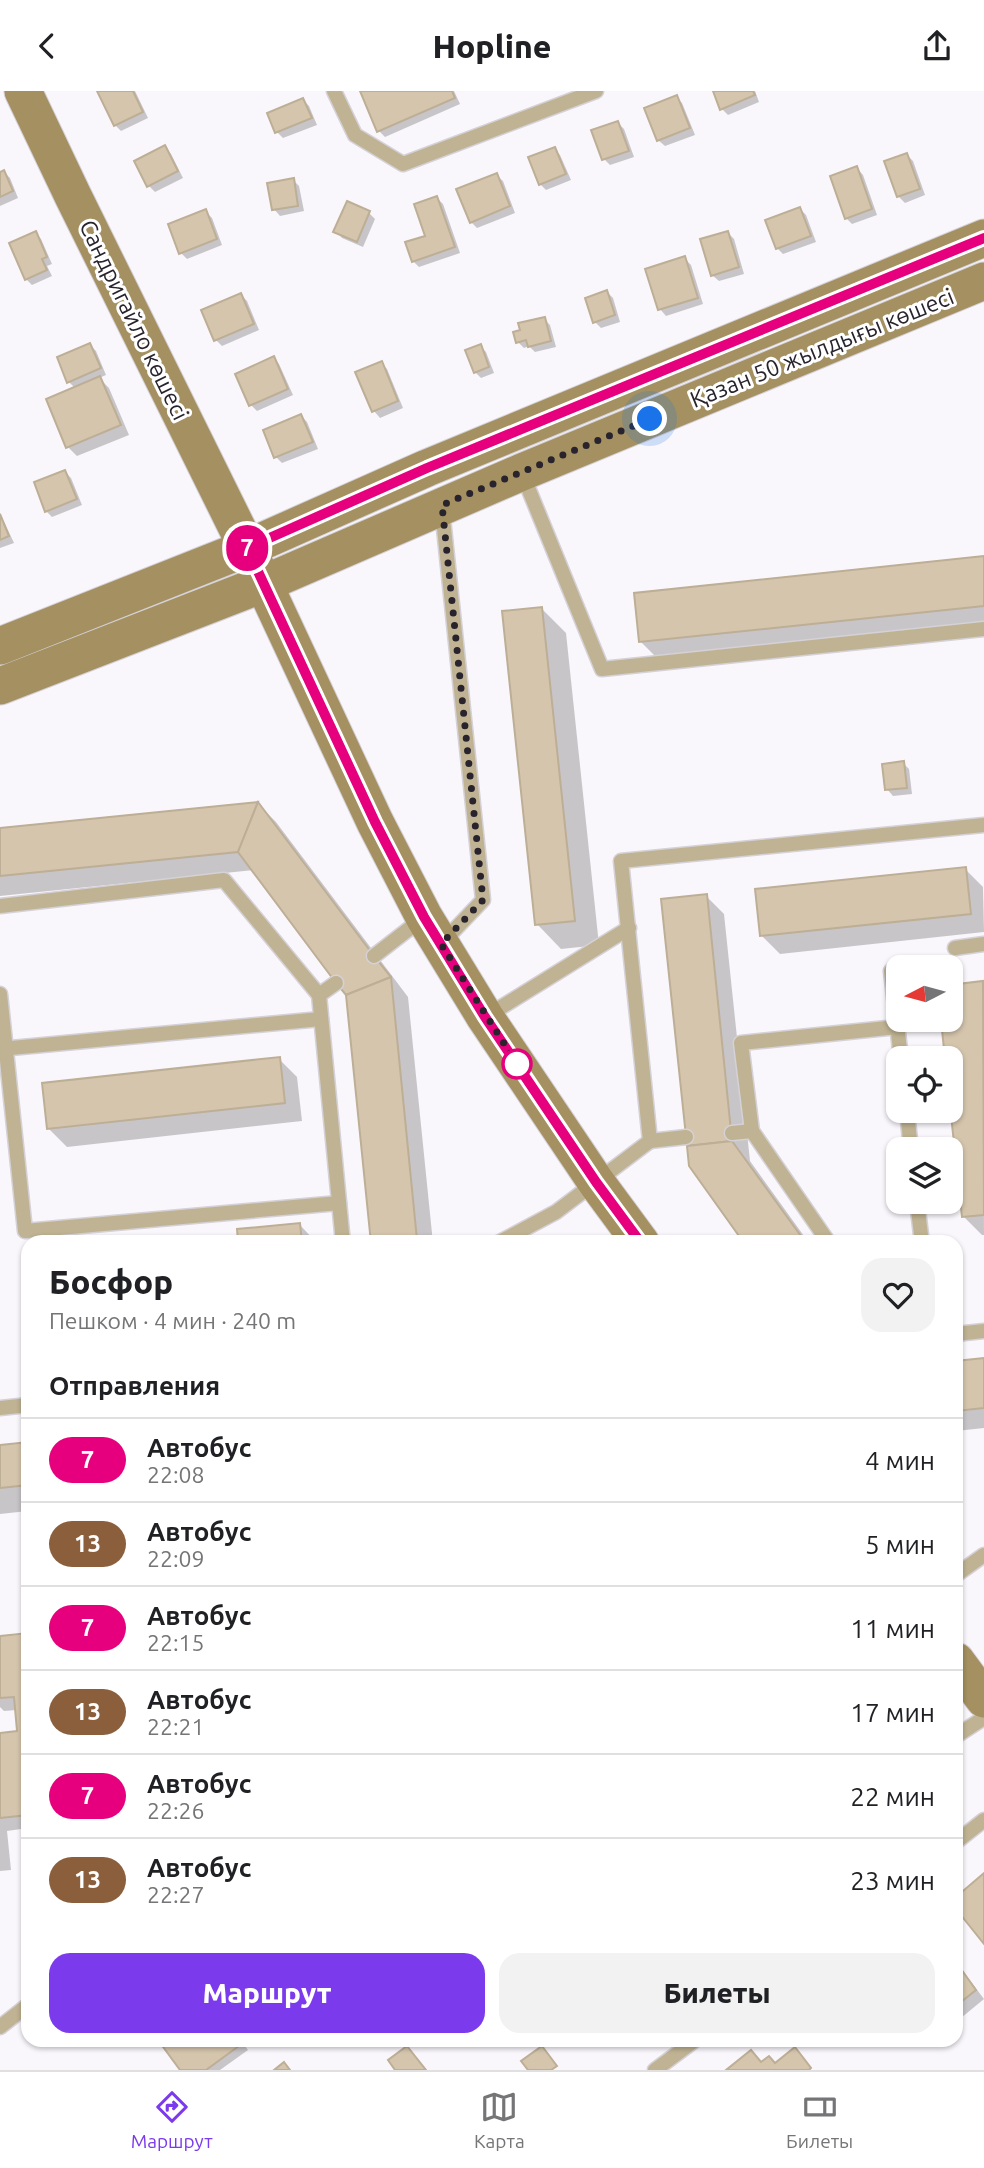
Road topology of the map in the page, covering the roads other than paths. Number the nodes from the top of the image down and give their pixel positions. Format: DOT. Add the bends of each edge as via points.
graph roads {
  1 [pos="23,91"];
  2 [pos="334,91"];
  3 [pos="596,91"];
  4 [pos="984,238"];
  5 [pos="984,281"];
  6 [pos="522,472"];
  7 [pos="442,505"];
  8 [pos="247,548"];
  9 [pos="263,584"];
  10 [pos="984,629"];
  11 [pos="0,646"];
  12 [pos="0,686"];
  13 [pos="984,825"];
  14 [pos="0,906"];
  15 [pos="629,928"];
  16 [pos="433,930"];
  17 [pos="984,944"];
  18 [pos="955,948"];
  19 [pos="374,956"];
  20 [pos="336,983"];
  21 [pos="0,994"];
  22 [pos="319,995"];
  23 [pos="485,1017"];
  24 [pos="321,1019"];
  25 [pos="886,1028"];
  26 [pos="3,1049"];
  27 [pos="752,1131"];
  28 [pos="732,1133"];
  29 [pos="686,1137"];
  30 [pos="650,1141"];
  31 [pos="596,1182"];
  32 [pos="339,1203"];
  33 [pos="918,1214"];
  34 [pos="342,1235"];
  35 [pos="513,1235"];
  36 [pos="635,1235"];
  37 [pos="824,1235"];
  38 [pos="921,1235"];
  39 [pos="984,1331"];
  40 [pos="963,1333"];
  41 [pos="21,1406"];
  42 [pos="0,1408"];
  43 [pos="984,1555"];
  44 [pos="963,1571"];
  45 [pos="963,1670"];
  46 [pos="984,1699"];
  47 [pos="984,1719"];
  48 [pos="963,1731"];
  49 [pos="984,1820"];
  50 [pos="963,1836"];
  51 [pos="21,2010"];
  52 [pos="0,2027"];
  53 [pos="686,2047"];
  54 [pos="655,2070"];
  1 -- 8 [label="street, Сандригайло көшесі"];
  2 -- 3 [label="lane" via="355,135 403,164"];
  4 -- 8 [label="street, Қазан 50 жылдығы көшесі" via="427,468"];
  5 -- 6 [label="street, Қазан 50 жылдығы көшесі"];
  6 -- 7 [label="street, Қазан 50 жылдығы көшесі"];
  6 -- 10 [label="lane" via="602,669"];
  7 -- 9 [label="street, Қазан 50 жылдығы көшесі"];
  7 -- 16 [label="lane" via="483,900"];
  8 -- 9 [label="street, Сандригайло көшесі"];
  8 -- 11 [label="street, Қазан 50 жылдығы көшесі"];
  9 -- 12 [label="street, Қазан 50 жылдығы көшесі"];
  9 -- 16 [label="street" via="375,822"];
  13 -- 15 [label="lane" via="621,861"];
  14 -- 22 [label="lane" via="224,880"];
  15 -- 23 [label="lane"];
  15 -- 30 [label="lane"];
  16 -- 19 [label="lane"];
  16 -- 23 [label="street"];
  17 -- 18 [label="lane"];
  20 -- 22 [label="lane"];
  21 -- 26 [label="lane"];
  22 -- 24 [label="lane"];
  23 -- 31 [label="street"];
  24 -- 26 [label="lane"];
  24 -- 32 [label="lane"];
  25 -- 27 [label="lane" via="741,1043"];
  26 -- 32 [label="lane" via="25,1231"];
  27 -- 28 [label="lane"];
  27 -- 37 [label="lane"];
  29 -- 30 [label="lane"];
  30 -- 31 [label="lane"];
  31 -- 35 [label="lane" via="556,1212"];
  31 -- 36 [label="street"];
  32 -- 34 [label="lane"];
  33 -- 38 [label="lane"];
  39 -- 40 [label="lane"];
  41 -- 42 [label="lane"];
  43 -- 44 [label="lane"];
  45 -- 46 [label="street"];
  47 -- 48 [label="lane"];
  49 -- 50 [label="lane"];
  51 -- 52 [label="lane"];
  53 -- 54 [label="lane"];
}
